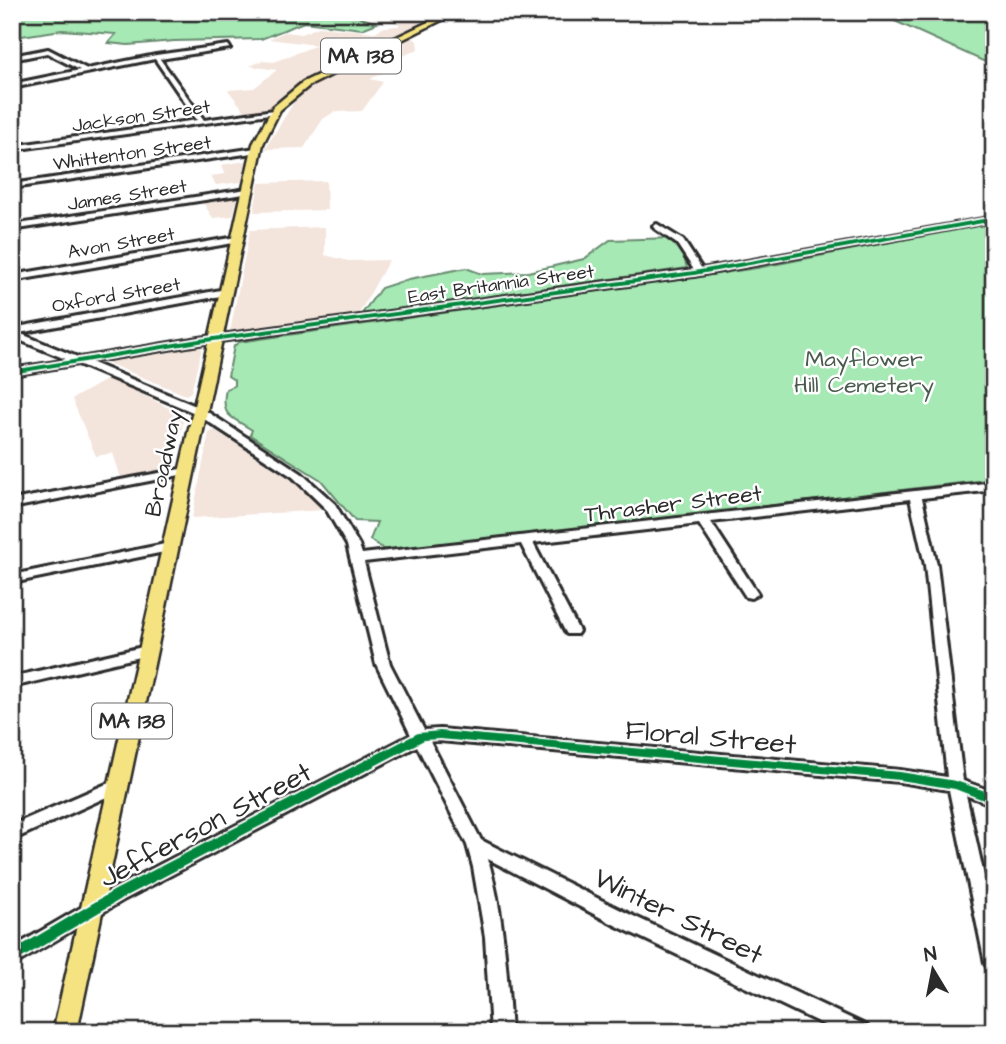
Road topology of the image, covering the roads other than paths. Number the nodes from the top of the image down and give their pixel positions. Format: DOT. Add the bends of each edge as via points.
graph roads {
  1 [pos="455,12"];
  2 [pos="229,47"];
  3 [pos="156,57"];
  4 [pos="12,58"];
  5 [pos="86,71"];
  6 [pos="12,86"];
  7 [pos="274,112"];
  8 [pos="202,122"];
  9 [pos="12,148"];
  10 [pos="256,150"];
  11 [pos="12,186"];
  12 [pos="247,191"];
  13 [pos="994,219"];
  14 [pos="657,226"];
  15 [pos="12,228"];
  16 [pos="236,240"];
  17 [pos="699,272"];
  18 [pos="12,278"];
  19 [pos="226,292"];
  20 [pos="12,332"];
  21 [pos="216,339"];
  22 [pos="80,360"];
  23 [pos="12,372"];
  24 [pos="199,411"];
  25 [pos="186,471"];
  26 [pos="994,485"];
  27 [pos="915,495"];
  28 [pos="12,504"];
  29 [pos="704,521"];
  30 [pos="526,541"];
  31 [pos="170,547"];
  32 [pos="357,559"];
  33 [pos="12,579"];
  34 [pos="751,594"];
  35 [pos="572,632"];
  36 [pos="147,651"];
  37 [pos="12,682"];
  38 [pos="422,736"];
  39 [pos="118,785"];
  40 [pos="956,785"];
  41 [pos="994,799"];
  42 [pos="12,833"];
  43 [pos="475,845"];
  44 [pos="91,911"];
  45 [pos="12,958"];
  46 [pos="994,963"];
  47 [pos="65,1032"];
  48 [pos="501,1032"];
  49 [pos="860,1032"];
  1 -- 7 [label="main road, Broadway / MA 138" via="311,80"];
  2 -- 3 [label="street"];
  3 -- 5 [label="street"];
  3 -- 8 [label="street"];
  4 -- 5 [label="street" via="48,51"];
  5 -- 6 [label="street"];
  7 -- 8 [label="street, Jackson Street"];
  7 -- 10 [label="main road, Broadway / MA 138"];
  8 -- 9 [label="street, Jackson Street"];
  10 -- 11 [label="street, Whittenton Street"];
  10 -- 12 [label="main road, Broadway / MA 138"];
  12 -- 15 [label="street, James Street"];
  12 -- 16 [label="main road, Broadway / MA 138"];
  13 -- 17 [label="street, East Britannia Street"];
  14 -- 17 [label="street" via="680,242"];
  16 -- 18 [label="street, Avon Street"];
  16 -- 19 [label="main road, Broadway / MA 138"];
  17 -- 21 [label="street, East Britannia Street"];
  19 -- 20 [label="street, Oxford Street"];
  19 -- 21 [label="main road, Broadway / MA 138"];
  20 -- 22 [label="street"];
  21 -- 22 [label="street, East Britannia Street"];
  21 -- 24 [label="main road, Broadway / MA 138"];
  22 -- 23 [label="street, East Britannia Street"];
  22 -- 24 [label="street"];
  24 -- 25 [label="main road, Broadway / MA 138"];
  24 -- 32 [label="street" via="298,475 341,520"];
  25 -- 28 [label="street"];
  25 -- 31 [label="main road, Broadway / MA 138"];
  26 -- 27 [label="street, Thrasher Street"];
  27 -- 29 [label="street, Thrasher Street"];
  27 -- 40 [label="street" via="931,565"];
  29 -- 30 [label="street, Thrasher Street"];
  29 -- 34 [label="street"];
  30 -- 32 [label="street, Thrasher Street"];
  30 -- 35 [label="street"];
  31 -- 33 [label="street"];
  31 -- 36 [label="main road, Broadway / MA 138"];
  32 -- 38 [label="street" via="379,656"];
  36 -- 37 [label="street"];
  36 -- 39 [label="main road, Broadway / MA 138"];
  38 -- 40 [label="street, Floral Street" via="887,775"];
  38 -- 43 [label="street"];
  38 -- 44 [label="street, Jefferson Street"];
  39 -- 42 [label="street"];
  39 -- 44 [label="main road, Broadway / MA 138"];
  40 -- 41 [label="street, Floral Street"];
  40 -- 46 [label="street"];
  43 -- 48 [label="street" via="490,905"];
  43 -- 49 [label="street, Winter Street"];
  44 -- 45 [label="street, Jefferson Street"];
  44 -- 47 [label="main road, Broadway / MA 138"];
}
